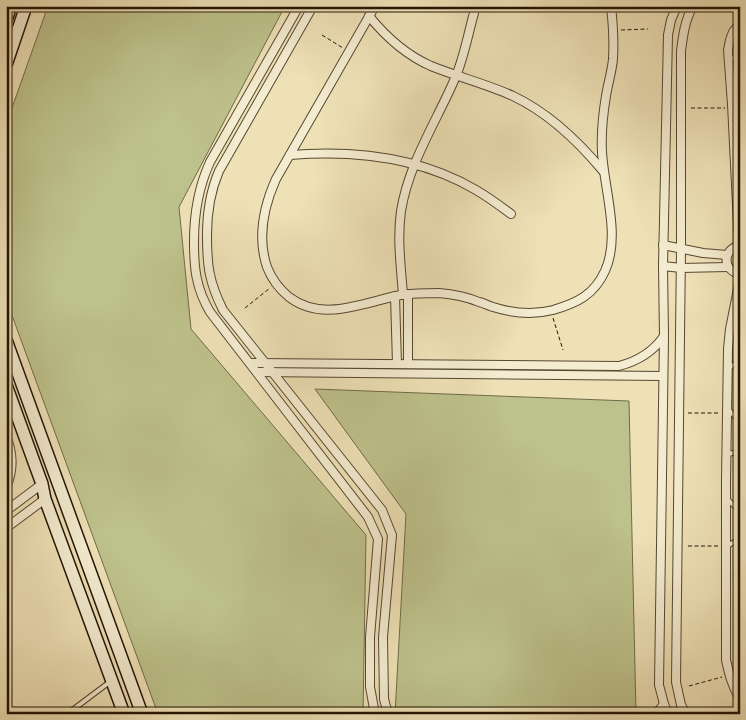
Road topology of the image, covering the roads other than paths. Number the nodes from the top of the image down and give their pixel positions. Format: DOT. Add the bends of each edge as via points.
graph roads {
  1 [pos="11,6"];
  2 [pos="26,6"];
  3 [pos="299,6"];
  4 [pos="313,6"];
  5 [pos="375,6"];
  6 [pos="476,6"];
  7 [pos="611,6"];
  8 [pos="670,6"];
  9 [pos="677,6"];
  10 [pos="693,6"];
  11 [pos="369,16"];
  12 [pos="6,20"];
  13 [pos="671,20"];
  14 [pos="740,23"];
  15 [pos="740,56"];
  16 [pos="729,59"];
  17 [pos="6,65"];
  18 [pos="456,75"];
  19 [pos="733,111"];
  20 [pos="740,119"];
  21 [pos="290,155"];
  22 [pos="414,165"];
  23 [pos="738,167"];
  24 [pos="604,171"];
  25 [pos="510,214"];
  26 [pos="740,245"];
  27 [pos="664,246"];
  28 [pos="681,249"];
  29 [pos="727,255"];
  30 [pos="663,266"];
  31 [pos="728,267"];
  32 [pos="681,268"];
  33 [pos="740,274"];
  34 [pos="740,279"];
  35 [pos="402,295"];
  36 [pos="733,310"];
  37 [pos="740,317"];
  38 [pos="664,336"];
  39 [pos="6,340"];
  40 [pos="740,360"];
  41 [pos="250,363"];
  42 [pos="266,363"];
  43 [pos="396,364"];
  44 [pos="408,364"];
  45 [pos="727,370"];
  46 [pos="256,372"];
  47 [pos="274,372"];
  48 [pos="663,376"];
  49 [pos="6,385"];
  50 [pos="727,411"];
  51 [pos="740,422"];
  52 [pos="6,435"];
  53 [pos="740,452"];
  54 [pos="727,454"];
  55 [pos="55,475"];
  56 [pos="42,484"];
  57 [pos="6,488"];
  58 [pos="45,499"];
  59 [pos="727,499"];
  60 [pos="6,510"];
  61 [pos="740,511"];
  62 [pos="6,528"];
  63 [pos="740,539"];
  64 [pos="727,546"];
  65 [pos="112,680"];
  66 [pos="740,699"];
  67 [pos="664,704"];
  68 [pos="66,714"];
  69 [pos="124,714"];
  70 [pos="142,714"];
  71 [pos="375,714"];
  72 [pos="388,714"];
  73 [pos="656,714"];
  74 [pos="668,714"];
  75 [pos="686,714"];
  1 -- 12 [label="street"];
  2 -- 17 [label="street"];
  3 -- 41 [label="street" via="210,162 196,202 194,261 202,297"];
  4 -- 42 [label="street" via="219,171 207,214 207,261 214,291 223,310"];
  5 -- 11 [label="street"];
  6 -- 18 [label="street"];
  7 -- 24 [label="street" via="613,59 603,112"];
  8 -- 13 [label="street"];
  9 -- 13 [label="street"];
  10 -- 28 [label="street" via="682,37 681,51"];
  11 -- 18 [label="street" via="396,45 430,66"];
  11 -- 21 [label="street"];
  13 -- 27 [label="street" via="667,50"];
  14 -- 16 [label="street" via="730,40"];
  15 -- 16 [label="lane"];
  16 -- 19 [label="street"];
  18 -- 22 [label="street"];
  18 -- 24 [label="street" via="533,107 571,136"];
  19 -- 20 [label="lane"];
  19 -- 23 [label="street"];
  21 -- 22 [label="street" via="352,154"];
  21 -- 35 [label="street" via="271,190 262,223 264,256 276,284 293,299 323,310"];
  22 -- 25 [label="street" via="468,186"];
  22 -- 35 [label="street" via="404,195 400,227"];
  23 -- 26 [label="street"];
  24 -- 35 [label="street" via="612,232 611,251 606,270 592,292 551,310 522,313 444,294"];
  26 -- 29 [label="street"];
  27 -- 28 [label="street"];
  27 -- 30 [label="street"];
  28 -- 29 [label="street"];
  28 -- 32 [label="street"];
  29 -- 31 [label="street"];
  30 -- 32 [label="street"];
  30 -- 38 [label="street"];
  31 -- 32 [label="street"];
  31 -- 33 [label="street"];
  32 -- 75 [label="street" via="676,682"];
  34 -- 36 [label="street"];
  35 -- 43 [label="street"];
  35 -- 44 [label="street"];
  36 -- 37 [label="lane"];
  36 -- 45 [label="street"];
  38 -- 44 [label="street" via="646,355 619,366"];
  38 -- 48 [label="street"];
  39 -- 55 [label="street"];
  40 -- 45 [label="lane"];
  41 -- 42 [label="street"];
  41 -- 46 [label="street"];
  42 -- 43 [label="street"];
  42 -- 47 [label="street"];
  43 -- 44 [label="street"];
  45 -- 50 [label="street"];
  46 -- 47 [label="street"];
  46 -- 71 [label="street" via="368,517 378,539 370,637 370,687"];
  47 -- 48 [label="street"];
  47 -- 72 [label="street" via="382,510 392,535 383,637 384,698"];
  48 -- 67 [label="street" via="660,685"];
  49 -- 56 [label="street"];
  50 -- 51 [label="lane"];
  50 -- 54 [label="street"];
  52 -- 57 [label="street" via="12,460"];
  53 -- 54 [label="lane"];
  54 -- 59 [label="street"];
  55 -- 56 [label="street"];
  55 -- 70 [label="street"];
  56 -- 58 [label="street"];
  56 -- 60 [label="street"];
  58 -- 62 [label="street"];
  58 -- 65 [label="street"];
  59 -- 61 [label="lane"];
  59 -- 64 [label="street"];
  63 -- 64 [label="lane"];
  64 -- 66 [label="street" via="726,660"];
  65 -- 68 [label="lane"];
  65 -- 69 [label="street"];
  67 -- 73 [label="street"];
  67 -- 74 [label="street"];
}
